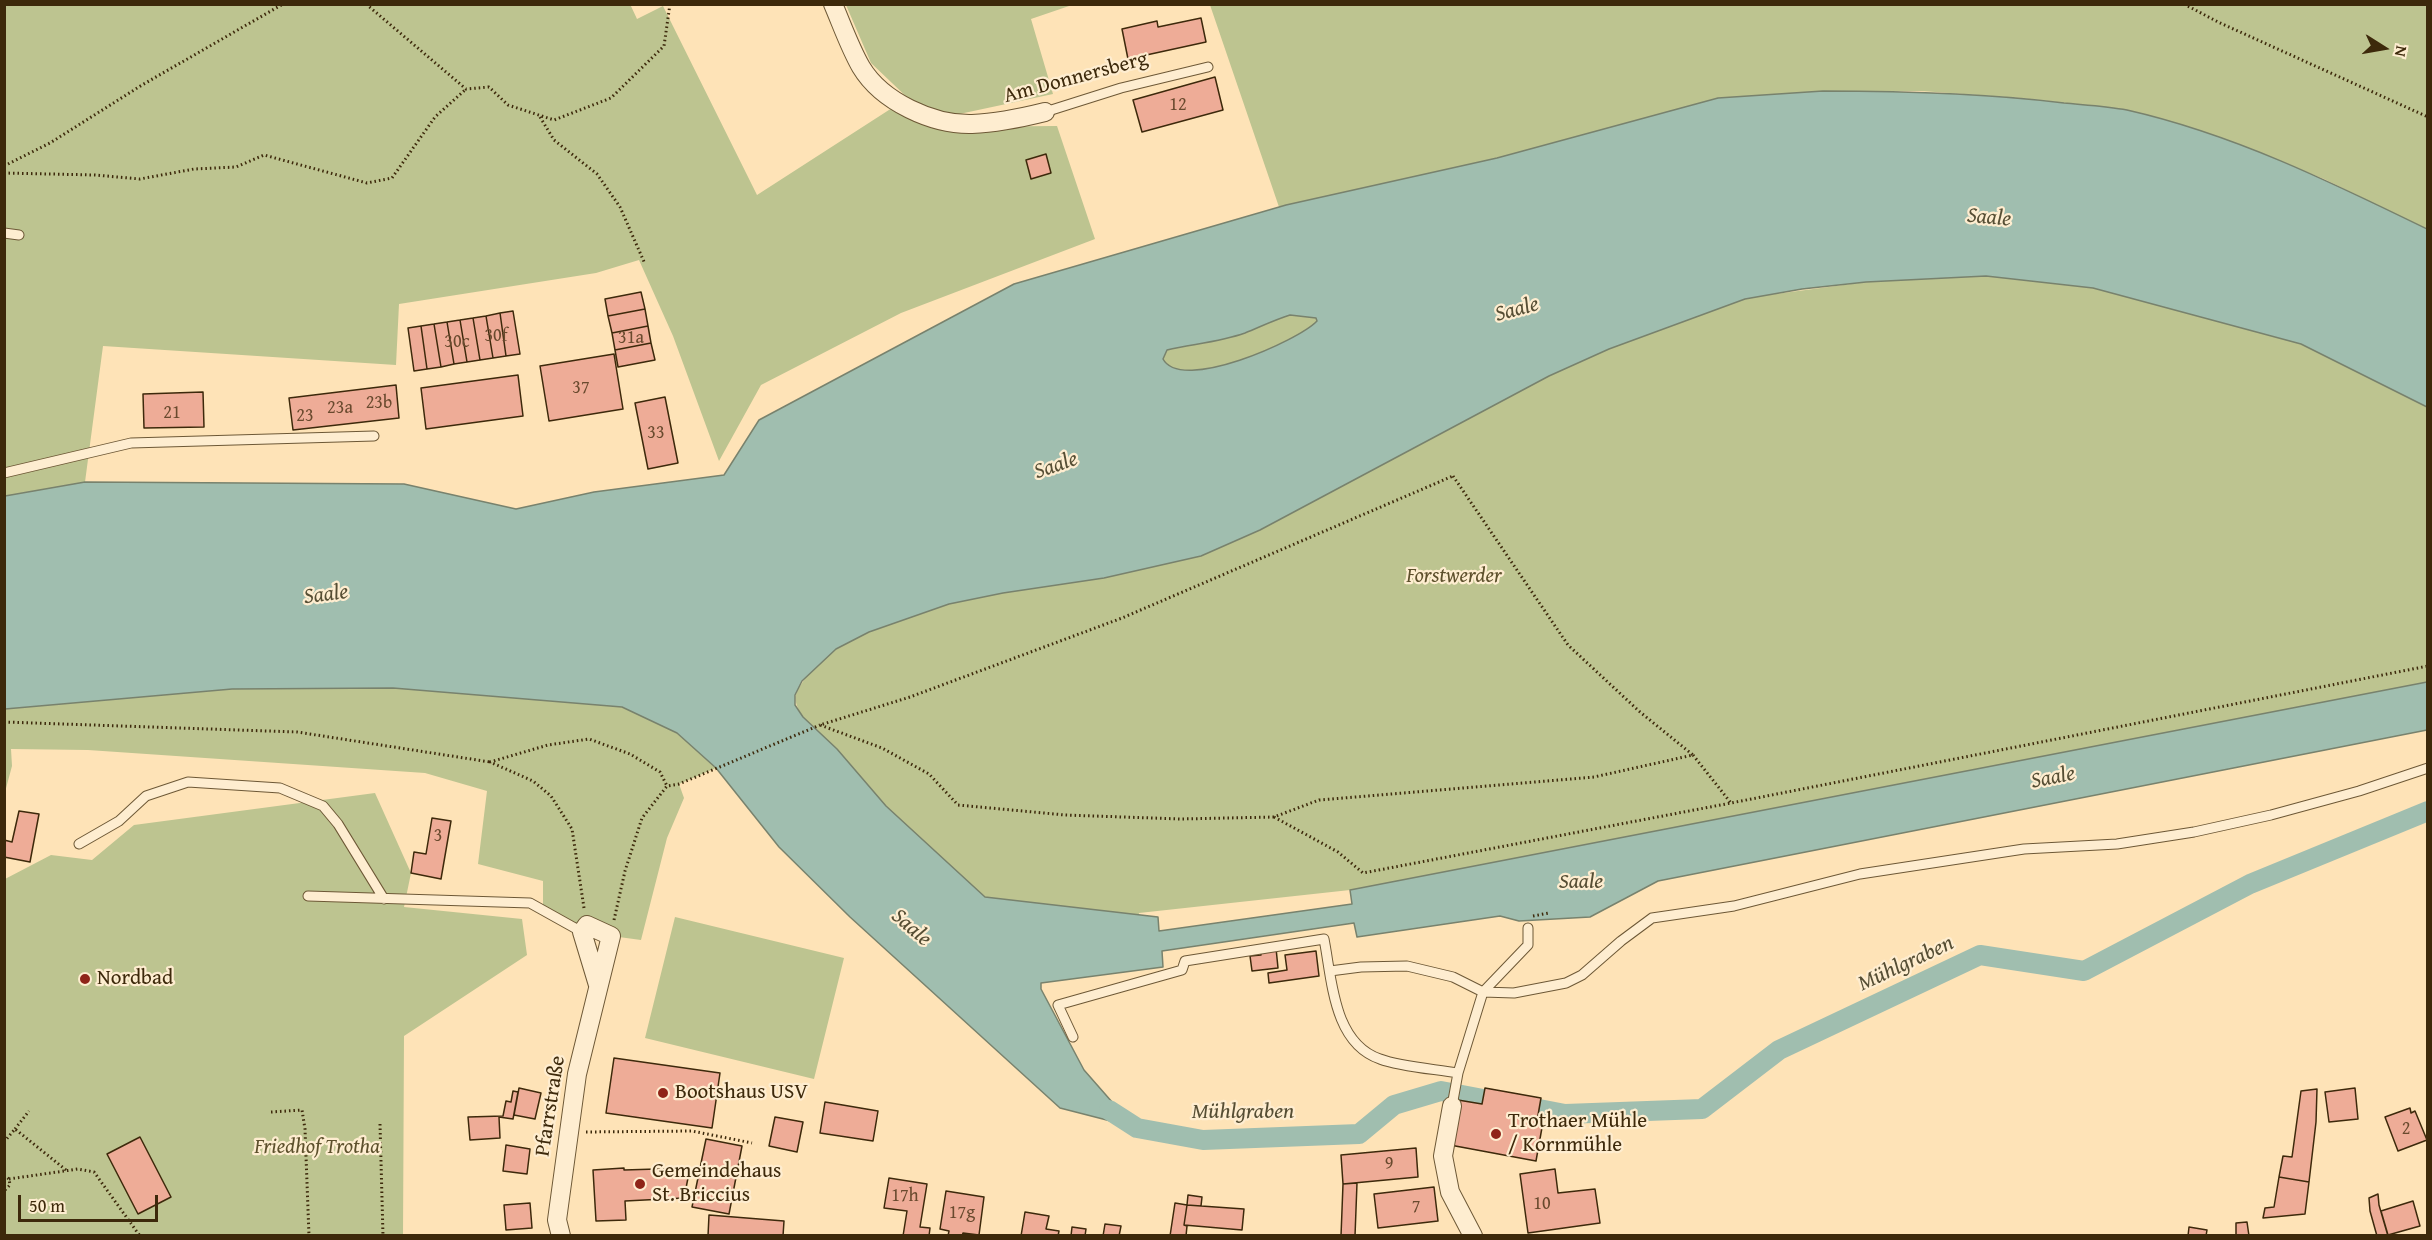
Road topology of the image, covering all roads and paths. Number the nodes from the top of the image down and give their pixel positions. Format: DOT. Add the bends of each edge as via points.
graph roads {
  1 [pos="283,4"];
  2 [pos="366,4"];
  3 [pos="670,4"];
  4 [pos="833,4"];
  5 [pos="2184,4"];
  6 [pos="1208,67"];
  7 [pos="466,89"];
  8 [pos="1045,112"];
  9 [pos="540,116"];
  10 [pos="2427,117"];
  11 [pos="4,166"];
  12 [pos="4,173"];
  13 [pos="4,233"];
  14 [pos="19,235"];
  15 [pos="645,264"];
  16 [pos="374,436"];
  17 [pos="4,473"];
  18 [pos="2427,666"];
  19 [pos="4,722"];
  20 [pos="820,725"];
  21 [pos="1693,755"];
  22 [pos="490,762"];
  23 [pos="2427,768"];
  24 [pos="668,786"];
  25 [pos="1731,803"];
  26 [pos="1274,817"];
  27 [pos="79,844"];
  28 [pos="308,896"];
  29 [pos="384,899"];
  30 [pos="1528,928"];
  31 [pos="584,929"];
  32 [pos="611,936"];
  33 [pos="1184,950"];
  34 [pos="1185,961"];
  35 [pos="1330,971"];
  36 [pos="598,985"];
  37 [pos="1483,992"];
  38 [pos="1073,1037"];
  39 [pos="1458,1073"];
  40 [pos="1452,1106"];
  41 [pos="29,1111"];
  42 [pos="271,1113"];
  43 [pos="380,1124"];
  44 [pos="15,1129"];
  45 [pos="569,1132"];
  46 [pos="4,1142"];
  47 [pos="752,1143"];
  48 [pos="68,1171"];
  49 [pos="4,1175"];
  50 [pos="9,1179"];
  51 [pos="4,1191"];
  52 [pos="140,1236"];
  53 [pos="309,1236"];
  54 [pos="383,1236"];
  55 [pos="561,1236"];
  56 [pos="1473,1236"];
  1 -- 11 [label="path" via="50,143"];
  2 -- 7 [label="path"];
  3 -- 9 [label="path" via="664,46 611,98 554,120"];
  4 -- 8 [label="street, Am Donnersberg" via="862,68 879,89 905,106 936,119 970,124"];
  5 -- 10 [label="path"];
  6 -- 8 [label="lane, Am Donnersberg"];
  7 -- 9 [label="path" via="489,87 508,105"];
  7 -- 12 [label="path" via="435,117 392,178 367,183 264,155 236,167 140,178"];
  9 -- 15 [label="path" via="554,140 597,174 620,207"];
  13 -- 14 [label="lane"];
  16 -- 17 [label="lane" via="131,444"];
  18 -- 25 [label="path"];
  19 -- 22 [label="path" via="297,732"];
  20 -- 21 [label="path" via="910,697 1122,618 1453,476 1569,645 1640,712"];
  20 -- 24 [label="path"];
  20 -- 26 [label="path" via="882,748 929,774 958,805 1065,815"];
  21 -- 25 [label="path"];
  21 -- 26 [label="path" via="1594,777 1319,800"];
  22 -- 24 [label="path" via="548,745 589,739 630,754 660,772"];
  22 -- 31 [label="path" via="533,781 550,796 572,829"];
  23 -- 37 [label="lane" via="2282,812 2194,832 2117,844 2024,849 1860,874 1734,906 1652,918 1582,975 1566,983 1514,993"];
  24 -- 32 [label="path" via="642,818"];
  25 -- 26 [label="path" via="1363,873 1338,852"];
  27 -- 29 [label="lane" via="119,821 146,796 188,782 280,788 322,806 338,824"];
  28 -- 29 [label="lane"];
  29 -- 31 [label="lane" via="530,903"];
  30 -- 37 [label="lane" via="1527,945"];
  31 -- 32 [label="street"];
  31 -- 36 [label="street"];
  32 -- 36 [label="street, Pfarrstraße"];
  33 -- 34 [label="lane"];
  34 -- 35 [label="lane" via="1324,939"];
  34 -- 38 [label="lane" via="1182,970 1056,1002"];
  35 -- 37 [label="lane" via="1407,966 1453,977"];
  35 -- 39 [label="lane" via="1340,1017 1360,1047 1379,1059"];
  36 -- 45 [label="street, Pfarrstraße" via="577,1074"];
  37 -- 39 [label="lane"];
  39 -- 40 [label="lane"];
  40 -- 56 [label="street" via="1443,1156 1450,1192"];
  41 -- 44 [label="path"];
  42 -- 53 [label="path" via="302,1110"];
  43 -- 54 [label="path"];
  44 -- 46 [label="path"];
  44 -- 48 [label="path"];
  45 -- 47 [label="path" via="692,1131"];
  45 -- 55 [label="street, Pfarrstraße" via="557,1220"];
  48 -- 50 [label="path"];
  48 -- 52 [label="path" via="94,1172"];
  49 -- 50 [label="path"];
  50 -- 51 [label="path" via="10,1185"];
}
